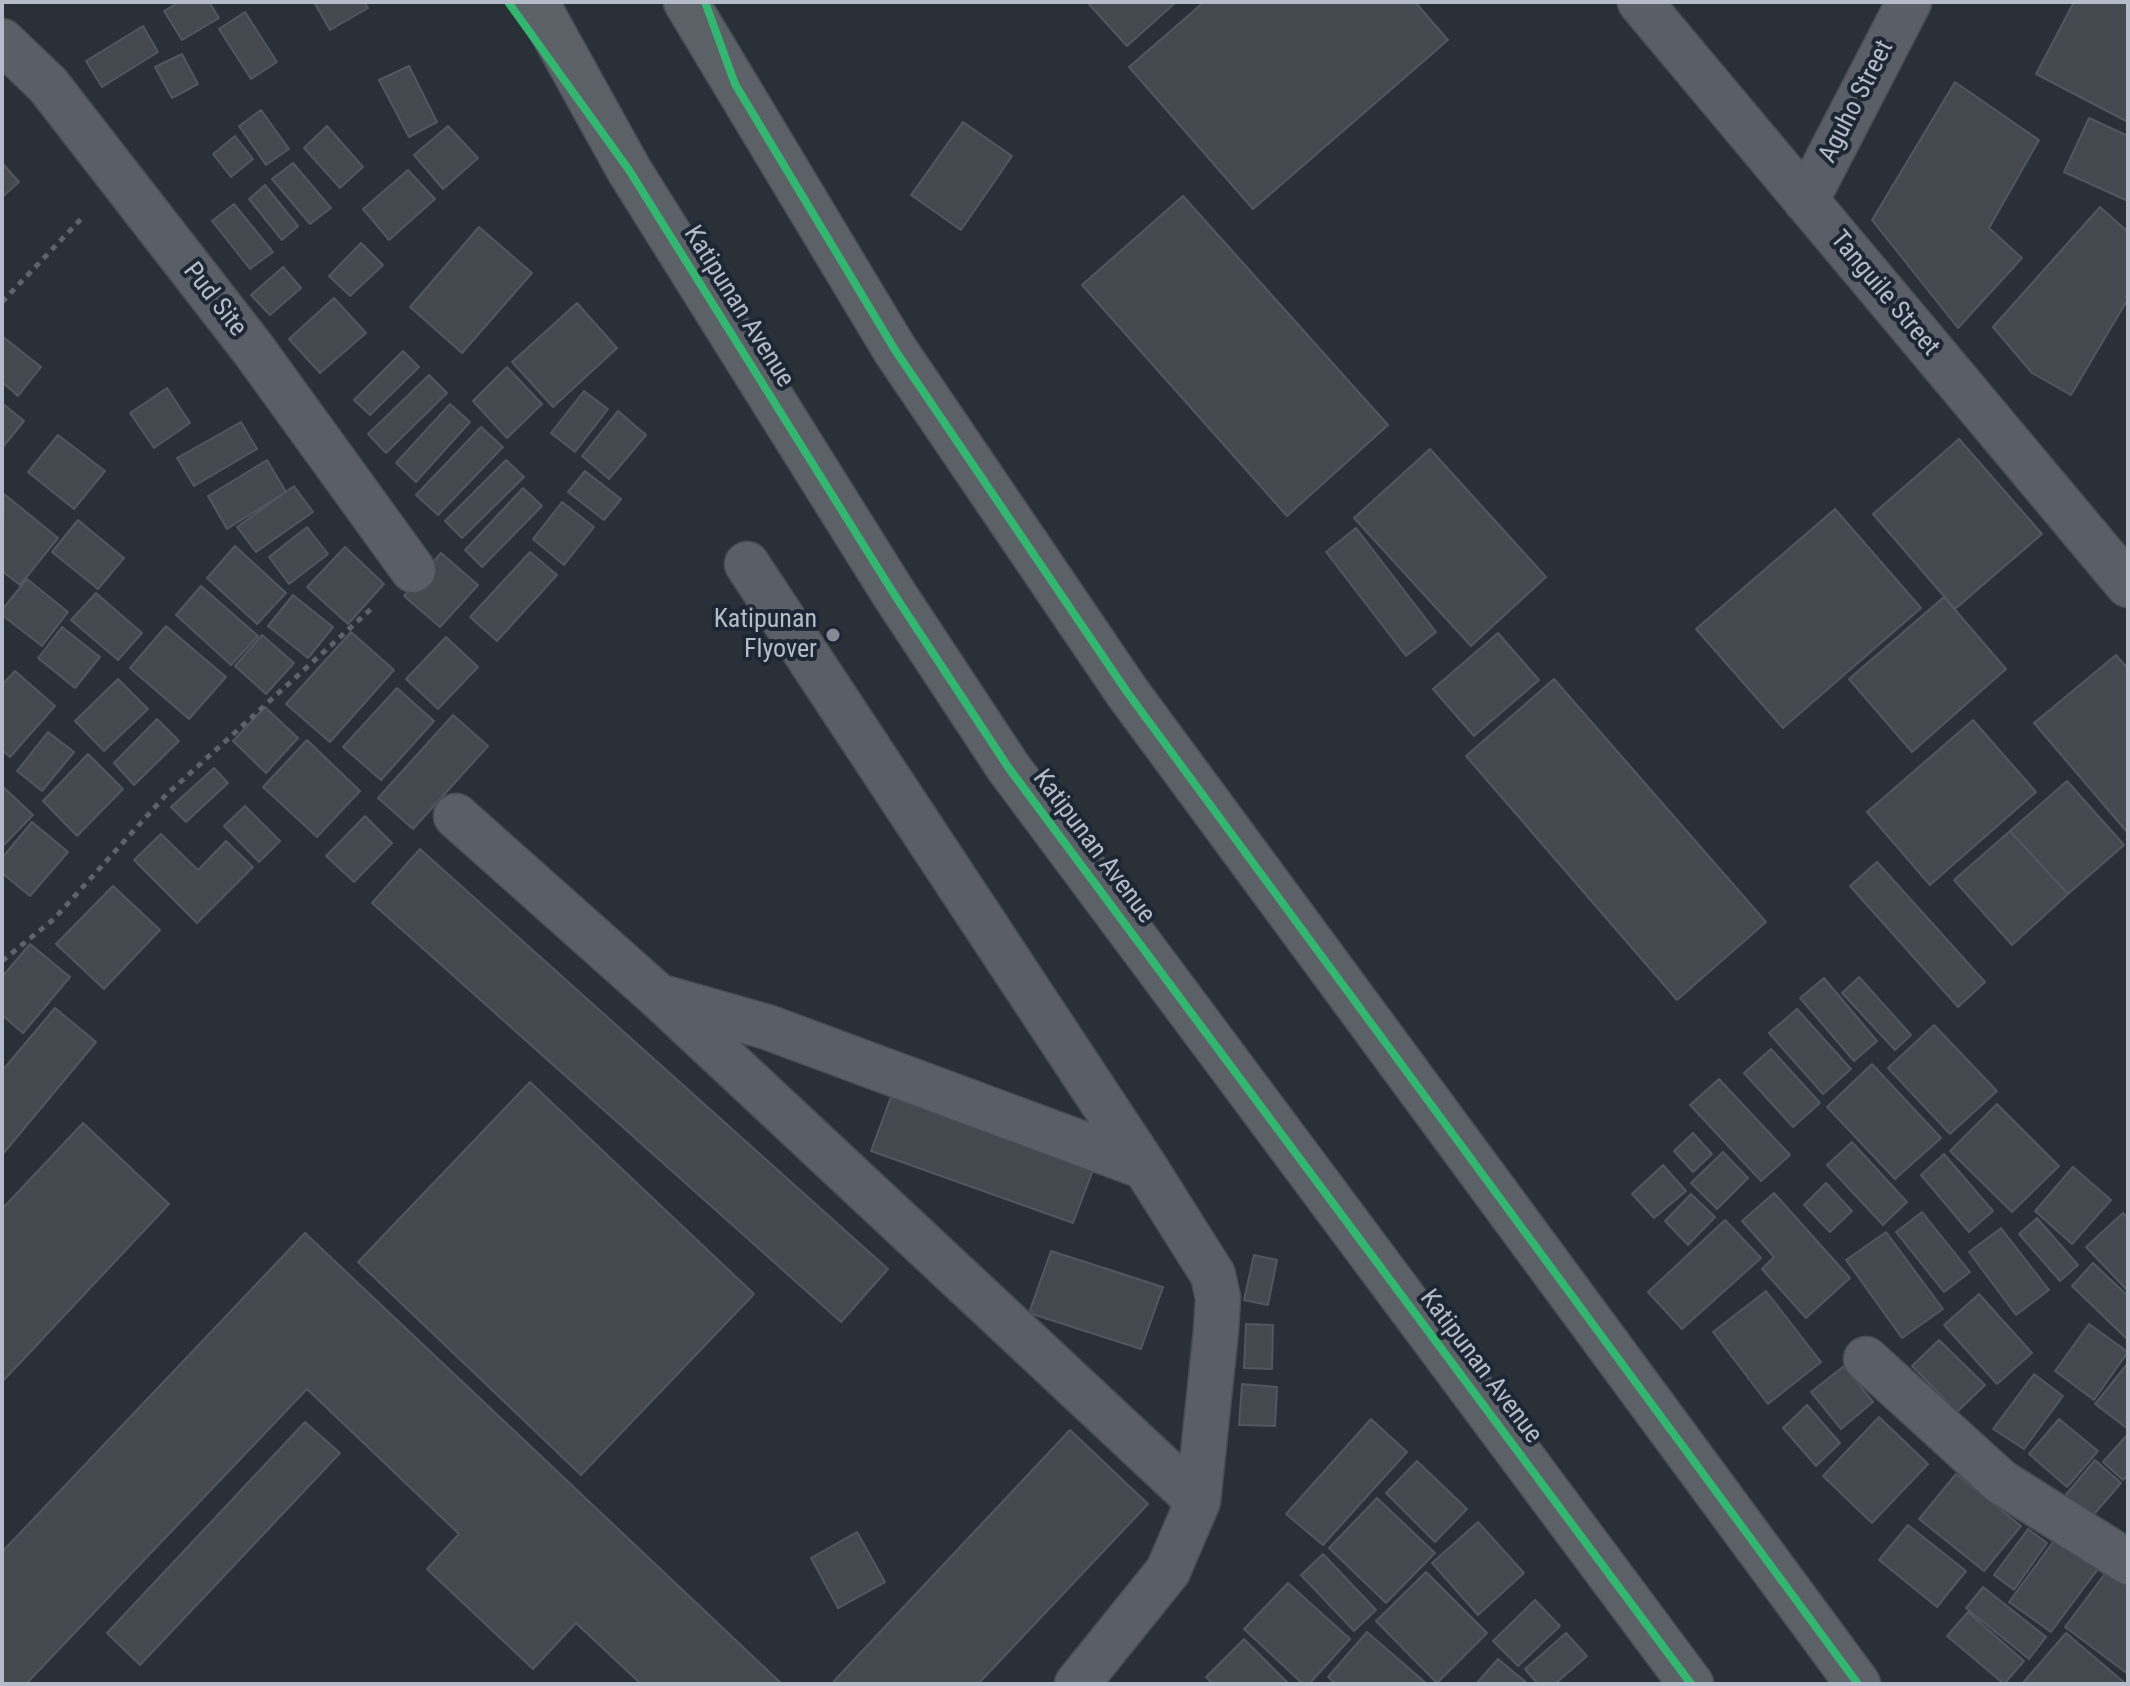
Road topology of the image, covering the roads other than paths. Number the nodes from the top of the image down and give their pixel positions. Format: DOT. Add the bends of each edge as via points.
graph roads {
  1 [pos="508,2"];
  2 [pos="536,2"];
  3 [pos="686,2"];
  4 [pos="705,2"];
  5 [pos="1640,2"];
  6 [pos="1909,2"];
  7 [pos="2,41"];
  8 [pos="735,84"];
  9 [pos="629,170"];
  10 [pos="1806,201"];
  11 [pos="747,564"];
  12 [pos="413,570"];
  13 [pos="2128,585"];
  14 [pos="456,816"];
  15 [pos="658,996"];
  16 [pos="1145,1167"];
  17 [pos="1866,1359"];
  18 [pos="1198,1501"];
  19 [pos="2128,1562"];
  20 [pos="1077,1684"];
  21 [pos="1691,1684"];
  22 [pos="1858,1684"];
  1 -- 9 [label="main road, Katipunan Avenue"];
  2 -- 9 [label="main road, Katipunan Avenue"];
  3 -- 8 [label="main road"];
  4 -- 8 [label="main road"];
  5 -- 10 [label="street, Tanguile Street"];
  6 -- 10 [label="street, Aguho Street"];
  7 -- 12 [label="street, Pud Site" via="48,85 253,349"];
  8 -- 22 [label="main road" via="895,350 1127,692"];
  9 -- 21 [label="main road, Katipunan Avenue" via="1008,767"];
  10 -- 13 [label="street, Tanguile Street"];
  11 -- 16 [label="street"];
  14 -- 15 [label="street"];
  15 -- 16 [label="street" via="767,1027"];
  15 -- 18 [label="street"];
  16 -- 18 [label="street" via="1213,1275 1218,1298"];
  17 -- 19 [label="street" via="2001,1482"];
  18 -- 20 [label="street" via="1168,1571"];
}
